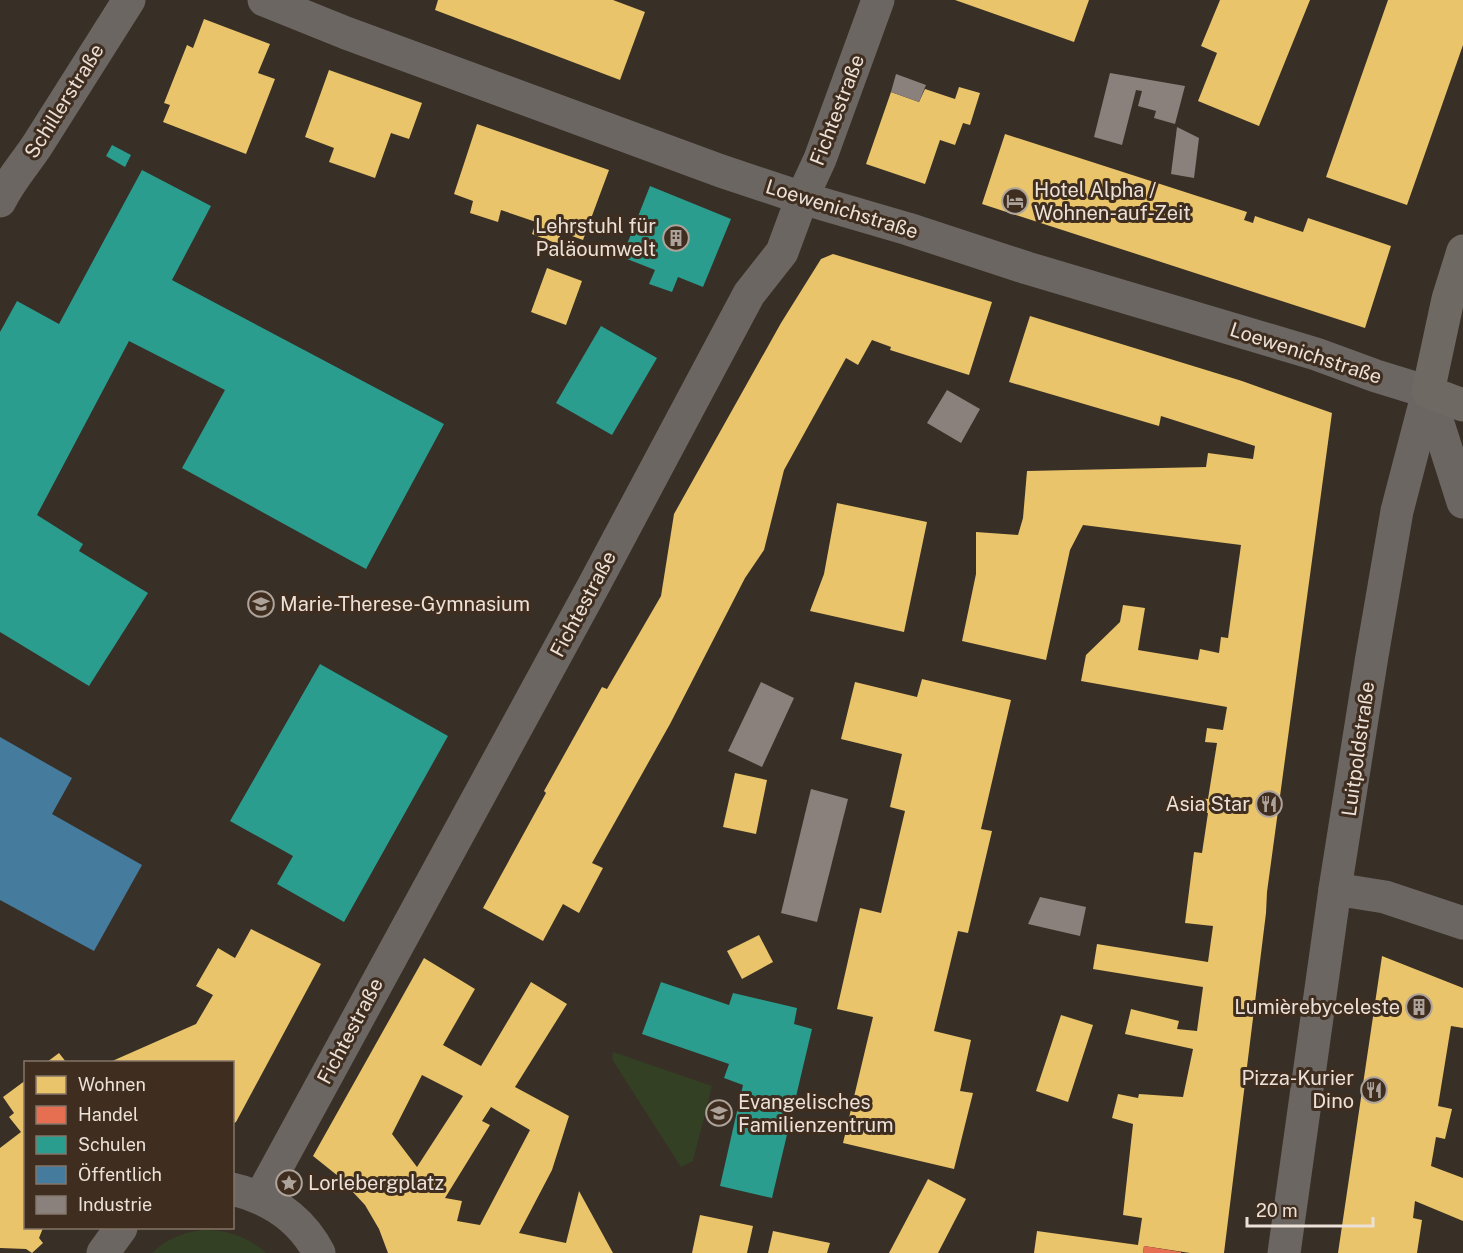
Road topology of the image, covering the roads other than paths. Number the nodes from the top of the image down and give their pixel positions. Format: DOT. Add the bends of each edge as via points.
graph roads {
  1 [pos="129,0"];
  2 [pos="264,0"];
  3 [pos="878,0"];
  4 [pos="802,198"];
  5 [pos="0,201"];
  6 [pos="1463,251"];
  7 [pos="1428,392"];
  8 [pos="1463,405"];
  9 [pos="1463,502"];
  10 [pos="1335,889"];
  11 [pos="1463,923"];
  12 [pos="246,1193"];
  13 [pos="119,1229"];
  14 [pos="103,1253"];
  15 [pos="319,1253"];
  16 [pos="1284,1253"];
  1 -- 5 [label="street, Schillerstraße"];
  2 -- 4 [label="street, Loewenichstraße" via="616,133"];
  3 -- 4 [label="street, Fichtestraße"];
  4 -- 7 [label="street, Loewenichstraße" via="1316,354"];
  4 -- 12 [label="street, Fichtestraße" via="782,252 749,294"];
  6 -- 7 [label="main road, Luitpoldstraße"];
  7 -- 8 [label="main road"];
  7 -- 9 [label="street"];
  7 -- 10 [label="street, Luitpoldstraße" via="1397,511"];
  10 -- 11 [label="street" via="1385,897"];
  10 -- 16 [label="street, Luitpoldstraße"];
  12 -- 15 [label="street" via="283,1210"];
  13 -- 14 [label="street"];
}
